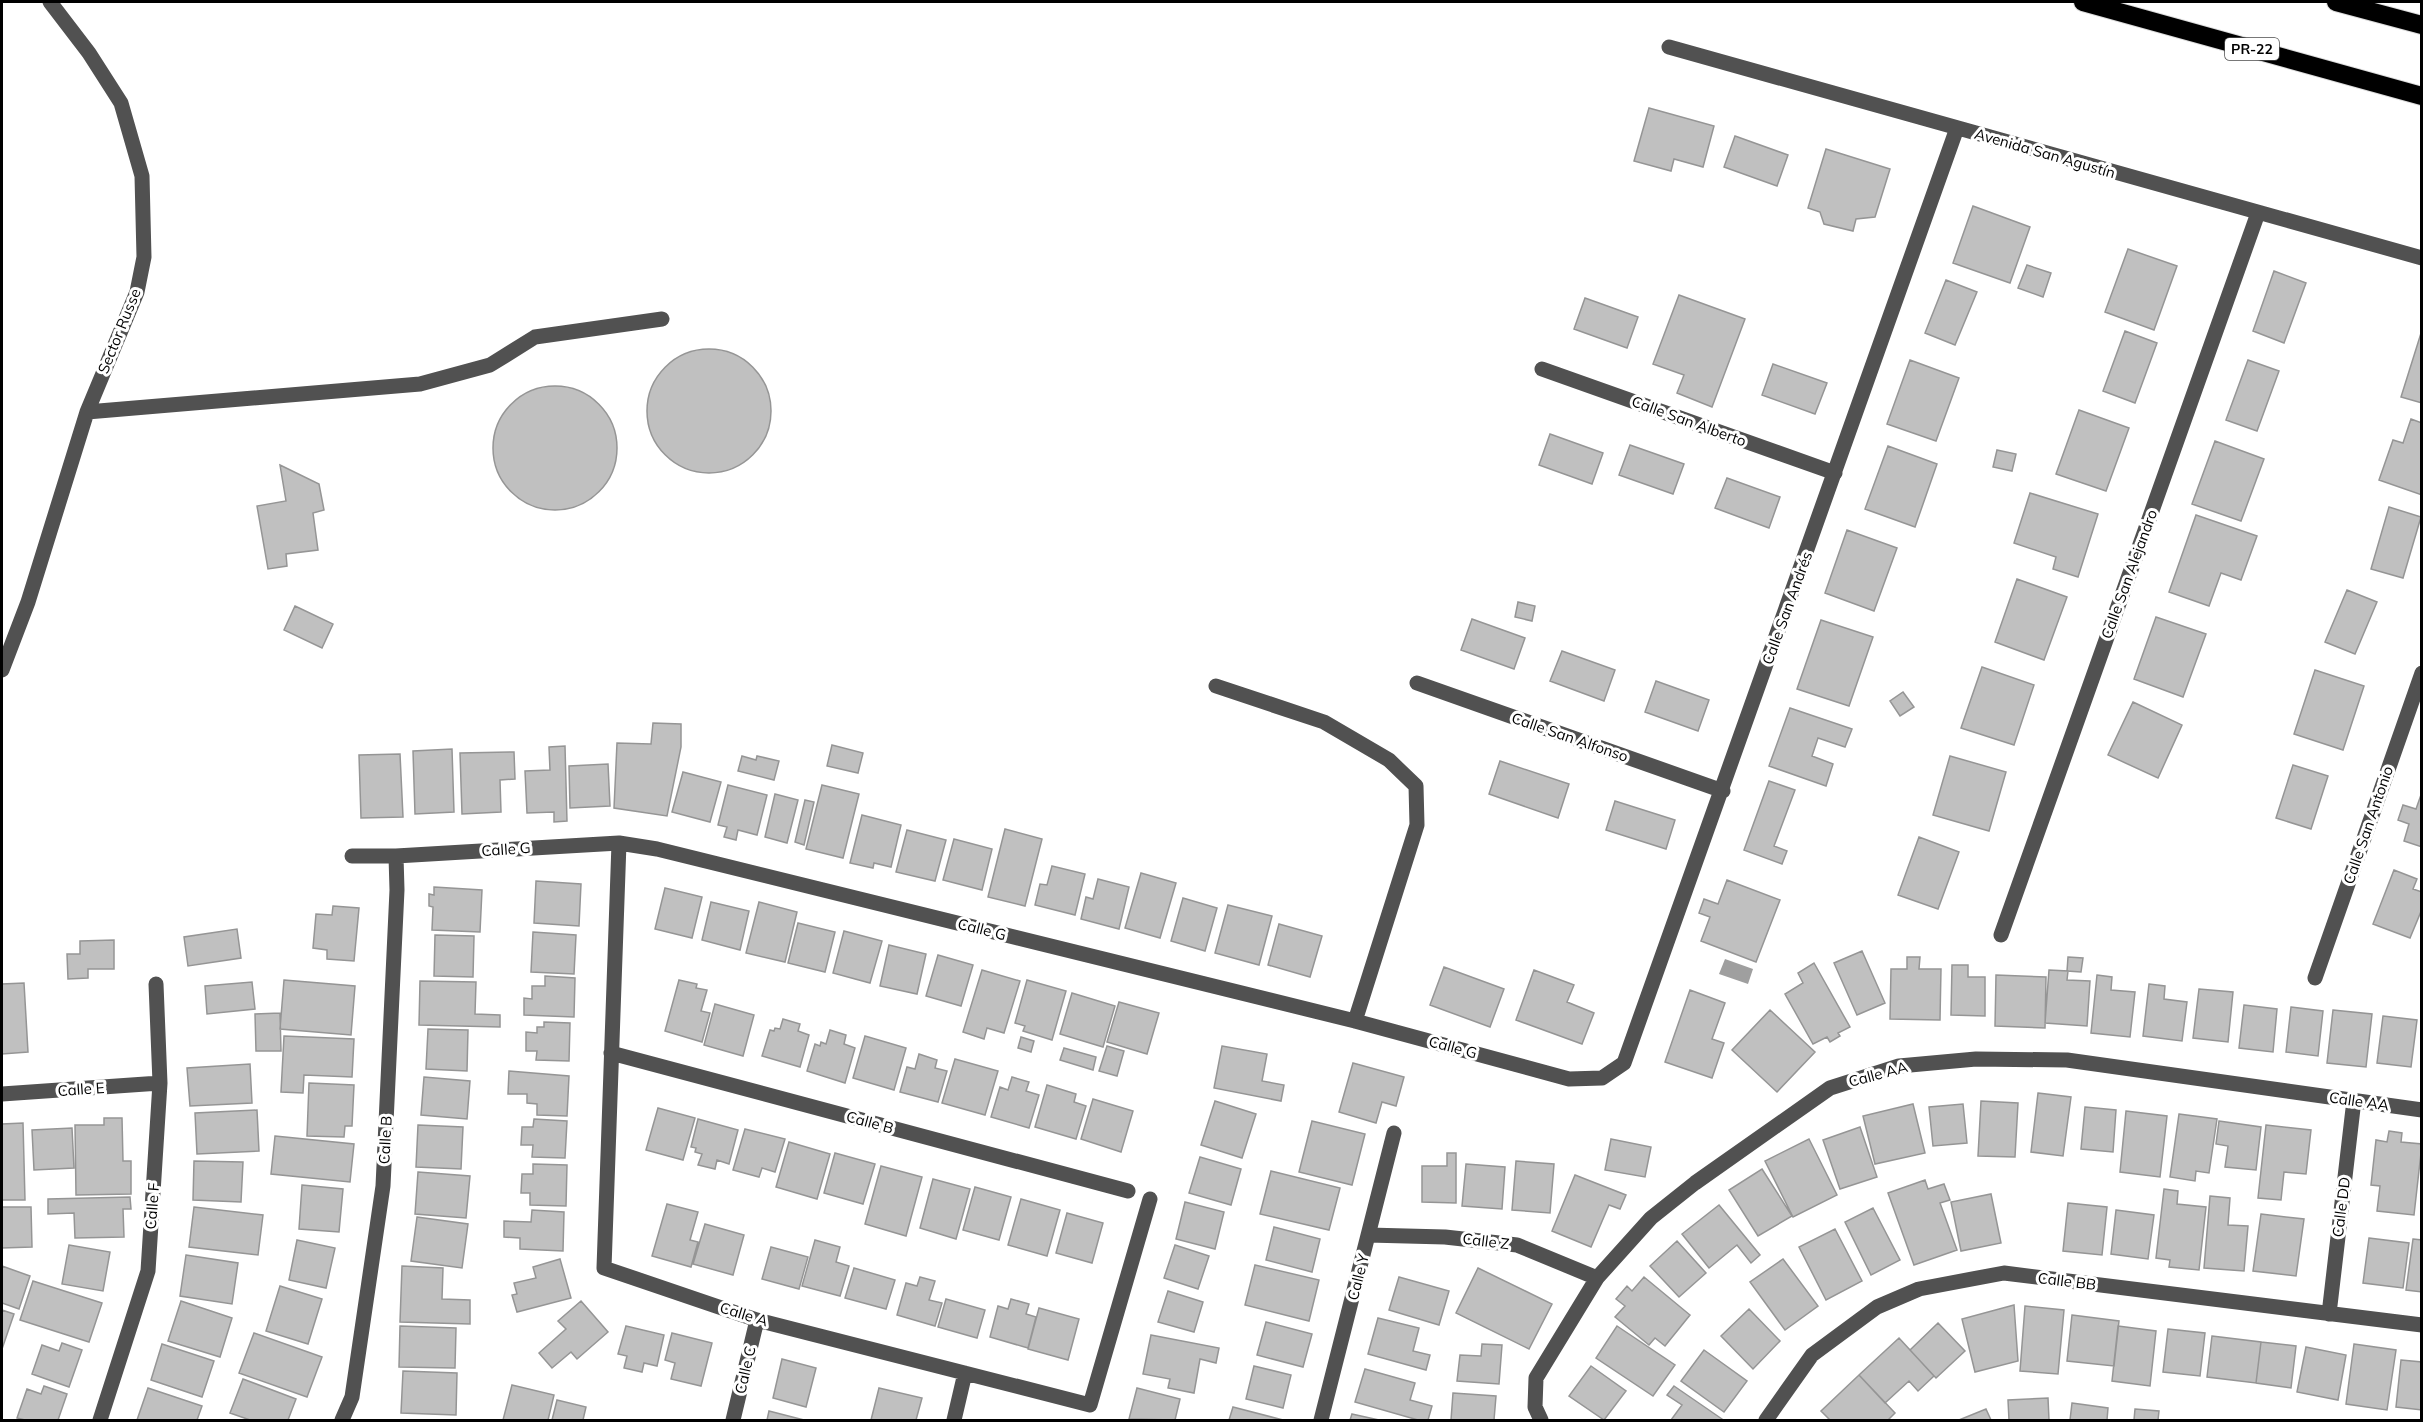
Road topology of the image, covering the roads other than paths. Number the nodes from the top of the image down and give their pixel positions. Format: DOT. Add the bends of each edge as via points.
graph roads {
  1 [pos="50,2"];
  2 [pos="2083,2"];
  3 [pos="2336,2"];
  4 [pos="2421,25"];
  5 [pos="1669,47"];
  6 [pos="2421,96"];
  7 [pos="1957,128"];
  8 [pos="2258,213"];
  9 [pos="2421,258"];
  10 [pos="662,319"];
  11 [pos="1542,369"];
  12 [pos="87,411"];
  13 [pos="1835,473"];
  14 [pos="2,670"];
  15 [pos="2421,673"];
  16 [pos="1417,683"];
  17 [pos="1216,686"];
  18 [pos="1723,791"];
  19 [pos="619,843"];
  20 [pos="352,856"];
  21 [pos="396,856"];
  22 [pos="2001,935"];
  23 [pos="2315,978"];
  24 [pos="156,984"];
  25 [pos="1355,1021"];
  26 [pos="611,1053"];
  27 [pos="1602,1078"];
  28 [pos="160,1083"];
  29 [pos="2,1094"];
  30 [pos="2354,1100"];
  31 [pos="2421,1110"];
  32 [pos="1394,1133"];
  33 [pos="1128,1191"];
  34 [pos="1150,1199"];
  35 [pos="1368,1235"];
  36 [pos="1597,1278"];
  37 [pos="2329,1314"];
  38 [pos="757,1320"];
  39 [pos="2421,1325"];
  40 [pos="965,1373"];
  41 [pos="100,1420"];
  42 [pos="342,1420"];
  43 [pos="733,1420"];
  44 [pos="954,1420"];
  45 [pos="1320,1420"];
  46 [pos="1540,1420"];
  47 [pos="1766,1420"];
  1 -- 12 [label="street, Sector Russe" via="89,52 121,103 142,176 144,257 137,292"];
  2 -- 6 [label="highway, PR-22"];
  3 -- 4 [label="highway"];
  5 -- 7 [label="street, Avenida San Agustín"];
  7 -- 8 [label="street, Avenida San Agustín"];
  7 -- 13 [label="street, Calle San Andrés"];
  8 -- 9 [label="street, Avenida San Agustín"];
  8 -- 22 [label="street, Calle San Alejandro"];
  10 -- 12 [label="street" via="535,337 490,365 420,384"];
  11 -- 13 [label="street, Calle San Alberto"];
  12 -- 14 [label="street, Sector Russe" via="28,602"];
  13 -- 18 [label="street, Calle San Andrés"];
  15 -- 23 [label="street, Calle San Antonio"];
  16 -- 18 [label="street, Calle San Alfonso"];
  17 -- 25 [label="street" via="1324,722 1389,760 1416,786 1418,825"];
  18 -- 27 [label="street, Calle San Andrés" via="1624,1063"];
  19 -- 21 [label="street, Calle G"];
  19 -- 25 [label="street, Calle G" via="657,849"];
  19 -- 26 [label="street, Calle A"];
  20 -- 21 [label="street, Calle G"];
  21 -- 42 [label="street, Calle B" via="383,1186 352,1397"];
  24 -- 28 [label="street, Calle F"];
  25 -- 27 [label="street, Calle G" via="1569,1079"];
  26 -- 33 [label="street, Calle B"];
  26 -- 38 [label="street, Calle A" via="603,1268"];
  28 -- 29 [label="street, Calle E"];
  28 -- 41 [label="street, Calle F" via="148,1271"];
  30 -- 31 [label="street, Calle AA"];
  30 -- 36 [label="street, Calle AA" via="2067,1060 1976,1059 1899,1066 1830,1088 1753,1142 1651,1218"];
  30 -- 37 [label="street, Calle DD"];
  32 -- 35 [label="street, Calle Y"];
  34 -- 40 [label="street, Calle A" via="1090,1405"];
  35 -- 36 [label="street, Calle Z" via="1445,1237 1517,1245"];
  35 -- 45 [label="street, Calle Y"];
  36 -- 46 [label="street, Calle AA" via="1536,1378 1535,1407"];
  37 -- 39 [label="street, Calle BB"];
  37 -- 47 [label="street, Calle BB" via="2004,1273 1919,1289 1877,1307 1812,1354"];
  38 -- 40 [label="street, Calle A"];
  38 -- 43 [label="street, Calle C"];
  40 -- 44 [label="street"];
}
